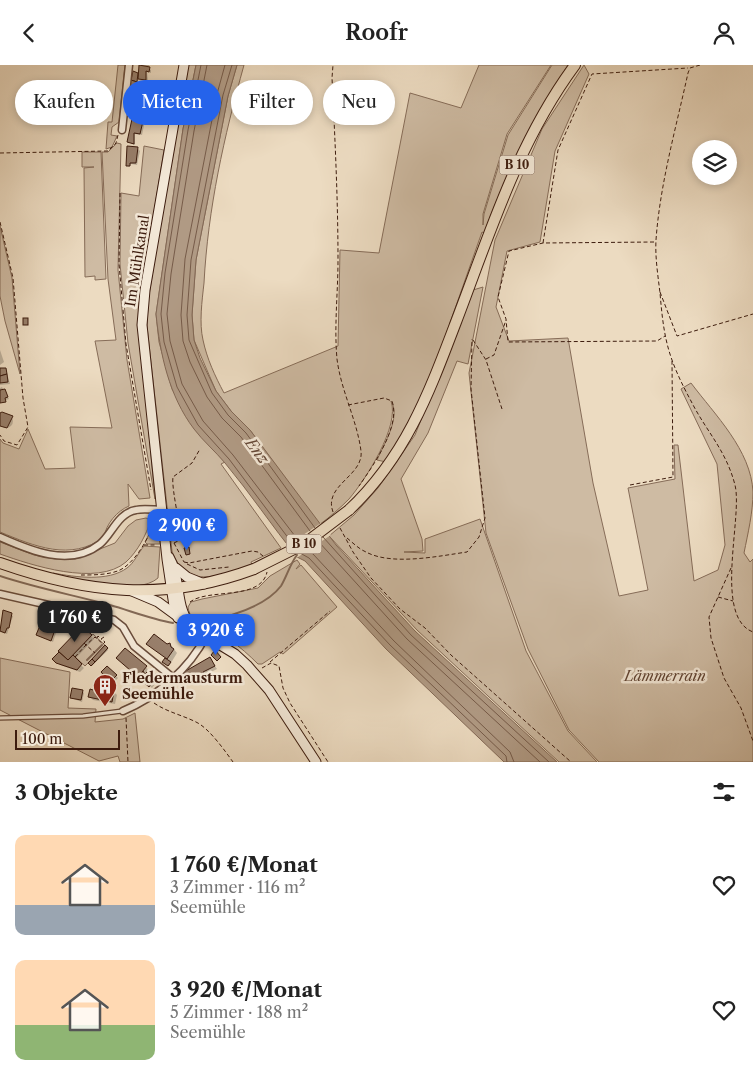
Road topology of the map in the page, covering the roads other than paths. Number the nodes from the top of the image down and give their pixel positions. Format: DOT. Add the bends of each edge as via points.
graph roads {
  1 [pos="129,65"];
  2 [pos="184,65"];
  3 [pos="575,65"];
  4 [pos="122,130"];
  5 [pos="158,510"];
  6 [pos="0,537"];
  7 [pos="169,547"];
  8 [pos="0,563"];
  9 [pos="176,568"];
  10 [pos="206,584"];
  11 [pos="176,589"];
  12 [pos="132,591"];
  13 [pos="0,594"];
  14 [pos="178,618"];
  15 [pos="199,632"];
  16 [pos="172,677"];
  17 [pos="123,711"];
  18 [pos="0,718"];
  19 [pos="316,762"];
  1 -- 4 [label="street"];
  2 -- 5 [label="street, Im Mühlkanal" via="142,315"];
  3 -- 10 [label="main road, B 10, bridge" via="538,122 512,175 432,386 392,461 348,510 304,544 254,569"];
  5 -- 6 [label="street" via="128,513 121,517 100,544 74,555 55,556"];
  5 -- 7 [label="street, Im Mühlkanal"];
  7 -- 9 [label="street, Im Mühlkanal"];
  7 -- 11 [label="street, Im Mühlkanal"];
  8 -- 12 [label="main road, B 10" via="56,581"];
  9 -- 10 [label="street" via="187,577"];
  9 -- 11 [label="street, Im Mühlkanal"];
  10 -- 11 [label="main road, B 10"];
  11 -- 12 [label="main road, B 10"];
  11 -- 14 [label="street"];
  11 -- 15 [label="street" via="184,615"];
  12 -- 14 [label="street" via="154,600"];
  13 -- 16 [label="street" via="114,619 134,646"];
  14 -- 15 [label="street"];
  15 -- 16 [label="street" via="195,653"];
  15 -- 19 [label="street" via="235,653 261,680"];
  16 -- 17 [label="street" via="148,699"];
  17 -- 18 [label="lane" via="82,716"];
}
